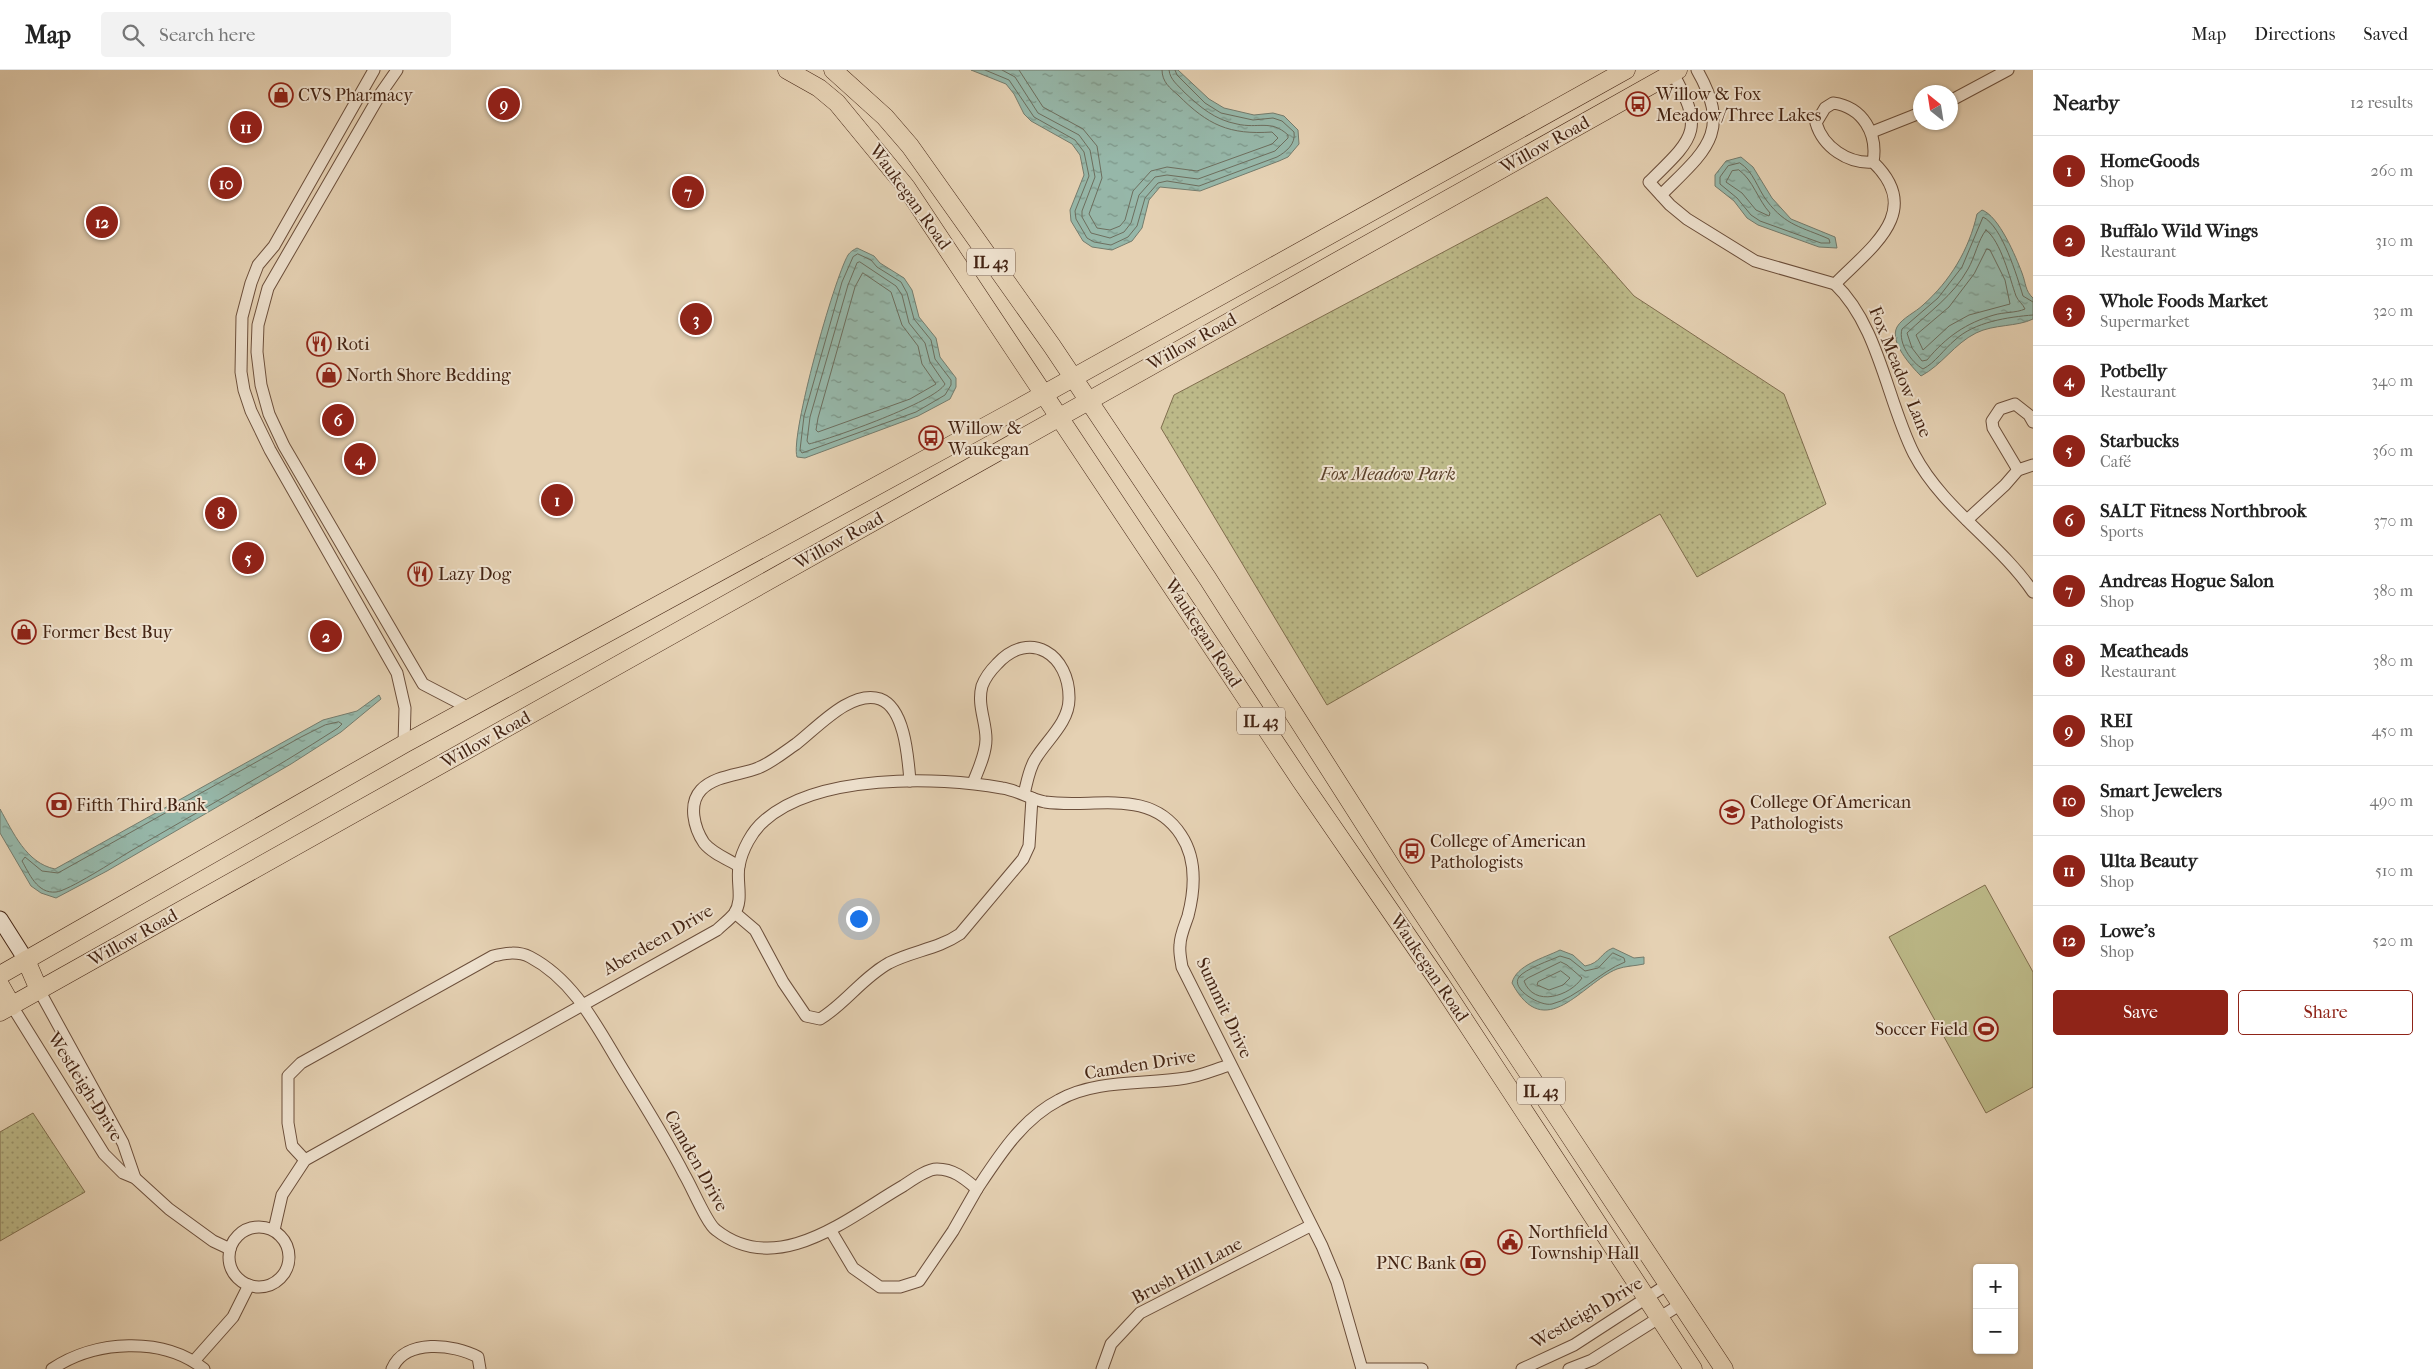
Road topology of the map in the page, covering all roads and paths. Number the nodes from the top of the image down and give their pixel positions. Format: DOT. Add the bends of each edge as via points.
graph roads {
  1 [pos="374,70"];
  2 [pos="397,70"];
  3 [pos="787,70"];
  4 [pos="833,70"];
  5 [pos="1626,70"];
  6 [pos="1697,70"];
  7 [pos="2008,70"];
  8 [pos="1674,71"];
  9 [pos="1958,97"];
  10 [pos="1913,116"];
  11 [pos="1872,132"];
  12 [pos="1873,162"];
  13 [pos="1661,195"];
  14 [pos="1835,284"];
  15 [pos="1072,378"];
  16 [pos="1044,394"];
  17 [pos="1088,400"];
  18 [pos="1059,417"];
  19 [pos="2033,422"];
  20 [pos="2033,465"];
  21 [pos="2018,470"];
  22 [pos="1967,520"];
  23 [pos="2033,592"];
  24 [pos="471,708"];
  25 [pos="404,744"];
  26 [pos="910,781"];
  27 [pos="973,783"];
  28 [pos="1028,796"];
  29 [pos="739,866"];
  30 [pos="734,913"];
  31 [pos="0,919"];
  32 [pos="26,960"];
  33 [pos="0,975"];
  34 [pos="0,985"];
  35 [pos="40,990"];
  36 [pos="582,1004"];
  37 [pos="6,1009"];
  38 [pos="1230,1065"];
  39 [pos="305,1160"];
  40 [pos="135,1178"];
  41 [pos="977,1189"];
  42 [pos="1310,1226"];
  43 [pos="274,1230"];
  44 [pos="831,1231"];
  45 [pos="230,1249"];
  46 [pos="1668,1284"];
  47 [pos="249,1285"];
  48 [pos="1648,1298"];
  49 [pos="1681,1304"];
  50 [pos="1659,1317"];
  51 [pos="199,1365"];
  52 [pos="52,1369"];
  53 [pos="392,1369"];
  54 [pos="480,1369"];
  55 [pos="1102,1369"];
  56 [pos="1362,1369"];
  57 [pos="1422,1369"];
  58 [pos="1522,1369"];
  59 [pos="1569,1369"];
  60 [pos="1693,1369"];
  61 [pos="1724,1369"];
  1 -- 25 [label="street" via="274,246 258,265 242,317 241,372 251,411 270,450 397,673 405,708"];
  2 -- 24 [label="street" via="268,288 258,325 257,352 269,414 284,446 423,684"];
  3 -- 16 [label="main road, Waukegan Road / IL 43" via="819,88 837,103 889,164 961,266"];
  4 -- 15 [label="main road, Waukegan Road / IL 43" via="885,117 910,146"];
  5 -- 15 [label="main road, Willow Road"];
  6 -- 13 [label="street" via="1711,101 1714,118 1708,145"];
  7 -- 9 [label="street"];
  8 -- 13 [label="street" via="1693,120 1678,154 1649,182"];
  8 -- 17 [label="main road, Willow Road"];
  10 -- 11 [label="street"];
  11 -- 12 [label="street" via="1876,147"];
  11 -- 12 [label="street" via="1859,115 1843,104 1833,103 1825,108 1816,123 1824,138 1840,154 1861,163"];
  12 -- 14 [label="street" via="1886,175 1893,193 1893,218 1882,237"];
  13 -- 14 [label="street" via="1688,219 1755,261"];
  14 -- 22 [label="street, Fox Meadow Lane" via="1854,305 1916,457 1945,498"];
  15 -- 16 [label="main road, Willow Road"];
  15 -- 17 [label="main road, Waukegan Road / IL 43"];
  16 -- 18 [label="main road, Waukegan Road / IL 43"];
  16 -- 24 [label="main road, Willow Road"];
  17 -- 18 [label="main road, Willow Road"];
  17 -- 46 [label="main road, Waukegan Road / IL 43"];
  18 -- 35 [label="main road, Willow Road"];
  18 -- 48 [label="main road, Waukegan Road / IL 43"];
  19 -- 21 [label="street" via="2015,404 2000,408 1992,421"];
  20 -- 21 [label="street"];
  21 -- 22 [label="street"];
  22 -- 23 [label="street, Fox Meadow Lane" via="2022,576"];
  24 -- 25 [label="main road, Willow Road"];
  25 -- 32 [label="main road, Willow Road"];
  26 -- 27 [label="street, Summit Drive"];
  26 -- 29 [label="street, Summit Drive" via="861,784 809,795 764,821 749,839"];
  26 -- 29 [label="street" via="902,730 890,705 879,698 863,699 833,712 758,768 701,790 694,803 693,817 704,842"];
  27 -- 28 [label="street, Summit Drive"];
  27 -- 28 [label="street" via="986,739 980,706 982,686 1007,653 1026,647 1038,648 1048,651 1059,664 1069,698 1062,721 1035,759"];
  28 -- 30 [label="street, Aberdeen Drive" via="1030,838 1023,859 960,934 946,944 890,962 820,1019 806,1016 755,930"];
  28 -- 38 [label="street, Summit Drive" via="1044,802 1134,803 1163,815 1181,835 1192,856 1193,884 1179,943 1182,968"];
  29 -- 30 [label="street, Summit Drive" via="739,898"];
  30 -- 36 [label="street, Aberdeen Drive" via="717,930"];
  31 -- 32 [label="main road"];
  32 -- 33 [label="main road, Willow Road"];
  32 -- 35 [label="main road"];
  34 -- 37 [label="main road"];
  35 -- 37 [label="main road, Willow Road"];
  35 -- 40 [label="street, Westleigh Drive" via="123,1143"];
  36 -- 39 [label="street, Aberdeen Drive"];
  36 -- 39 [label="street" via="559,978 529,956 513,952 494,956 301,1063 288,1076 288,1122 292,1146"];
  36 -- 44 [label="street, Camden Drive" via="670,1147 714,1229 742,1244 767,1250 793,1245"];
  37 -- 40 [label="street, Westleigh Drive" via="104,1154 123,1173"];
  38 -- 41 [label="street, Camden Drive" via="1188,1078 1095,1087 1059,1100 1031,1121 1005,1147"];
  38 -- 42 [label="street, Summit Drive"];
  39 -- 43 [label="street, Aberdeen Drive" via="282,1195"];
  40 -- 45 [label="street, Westleigh Drive" via="169,1209 213,1241"];
  41 -- 44 [label="street, Camden Drive" via="950,1170 935,1169 873,1203"];
  41 -- 44 [label="street, Camden Drive" via="919,1281 900,1288 880,1287 853,1268"];
  42 -- 55 [label="street, Brush Hill Lane" via="1140,1313 1111,1344"];
  42 -- 56 [label="street, Summit Drive" via="1336,1282"];
  43 -- 45 [label="street" via="248,1229 234,1240"];
  43 -- 47 [label="street" via="287,1245 288,1264 277,1281 258,1287"];
  45 -- 47 [label="street" via="235,1274"];
  46 -- 48 [label="street, Westleigh Drive"];
  46 -- 49 [label="main road, Waukegan Road / IL 43"];
  47 -- 51 [label="street" via="233,1317"];
  48 -- 50 [label="main road, Waukegan Road / IL 43"];
  48 -- 58 [label="street, Westleigh Drive" via="1574,1345"];
  49 -- 50 [label="street"];
  49 -- 61 [label="main road, Waukegan Road / IL 43"];
  50 -- 59 [label="street" via="1592,1360"];
  50 -- 60 [label="main road, Waukegan Road / IL 43"];
  51 -- 52 [label="street" via="146,1345 89,1352"];
  53 -- 54 [label="street" via="408,1352 440,1346 478,1357"];
  56 -- 57 [label="street"];
}
